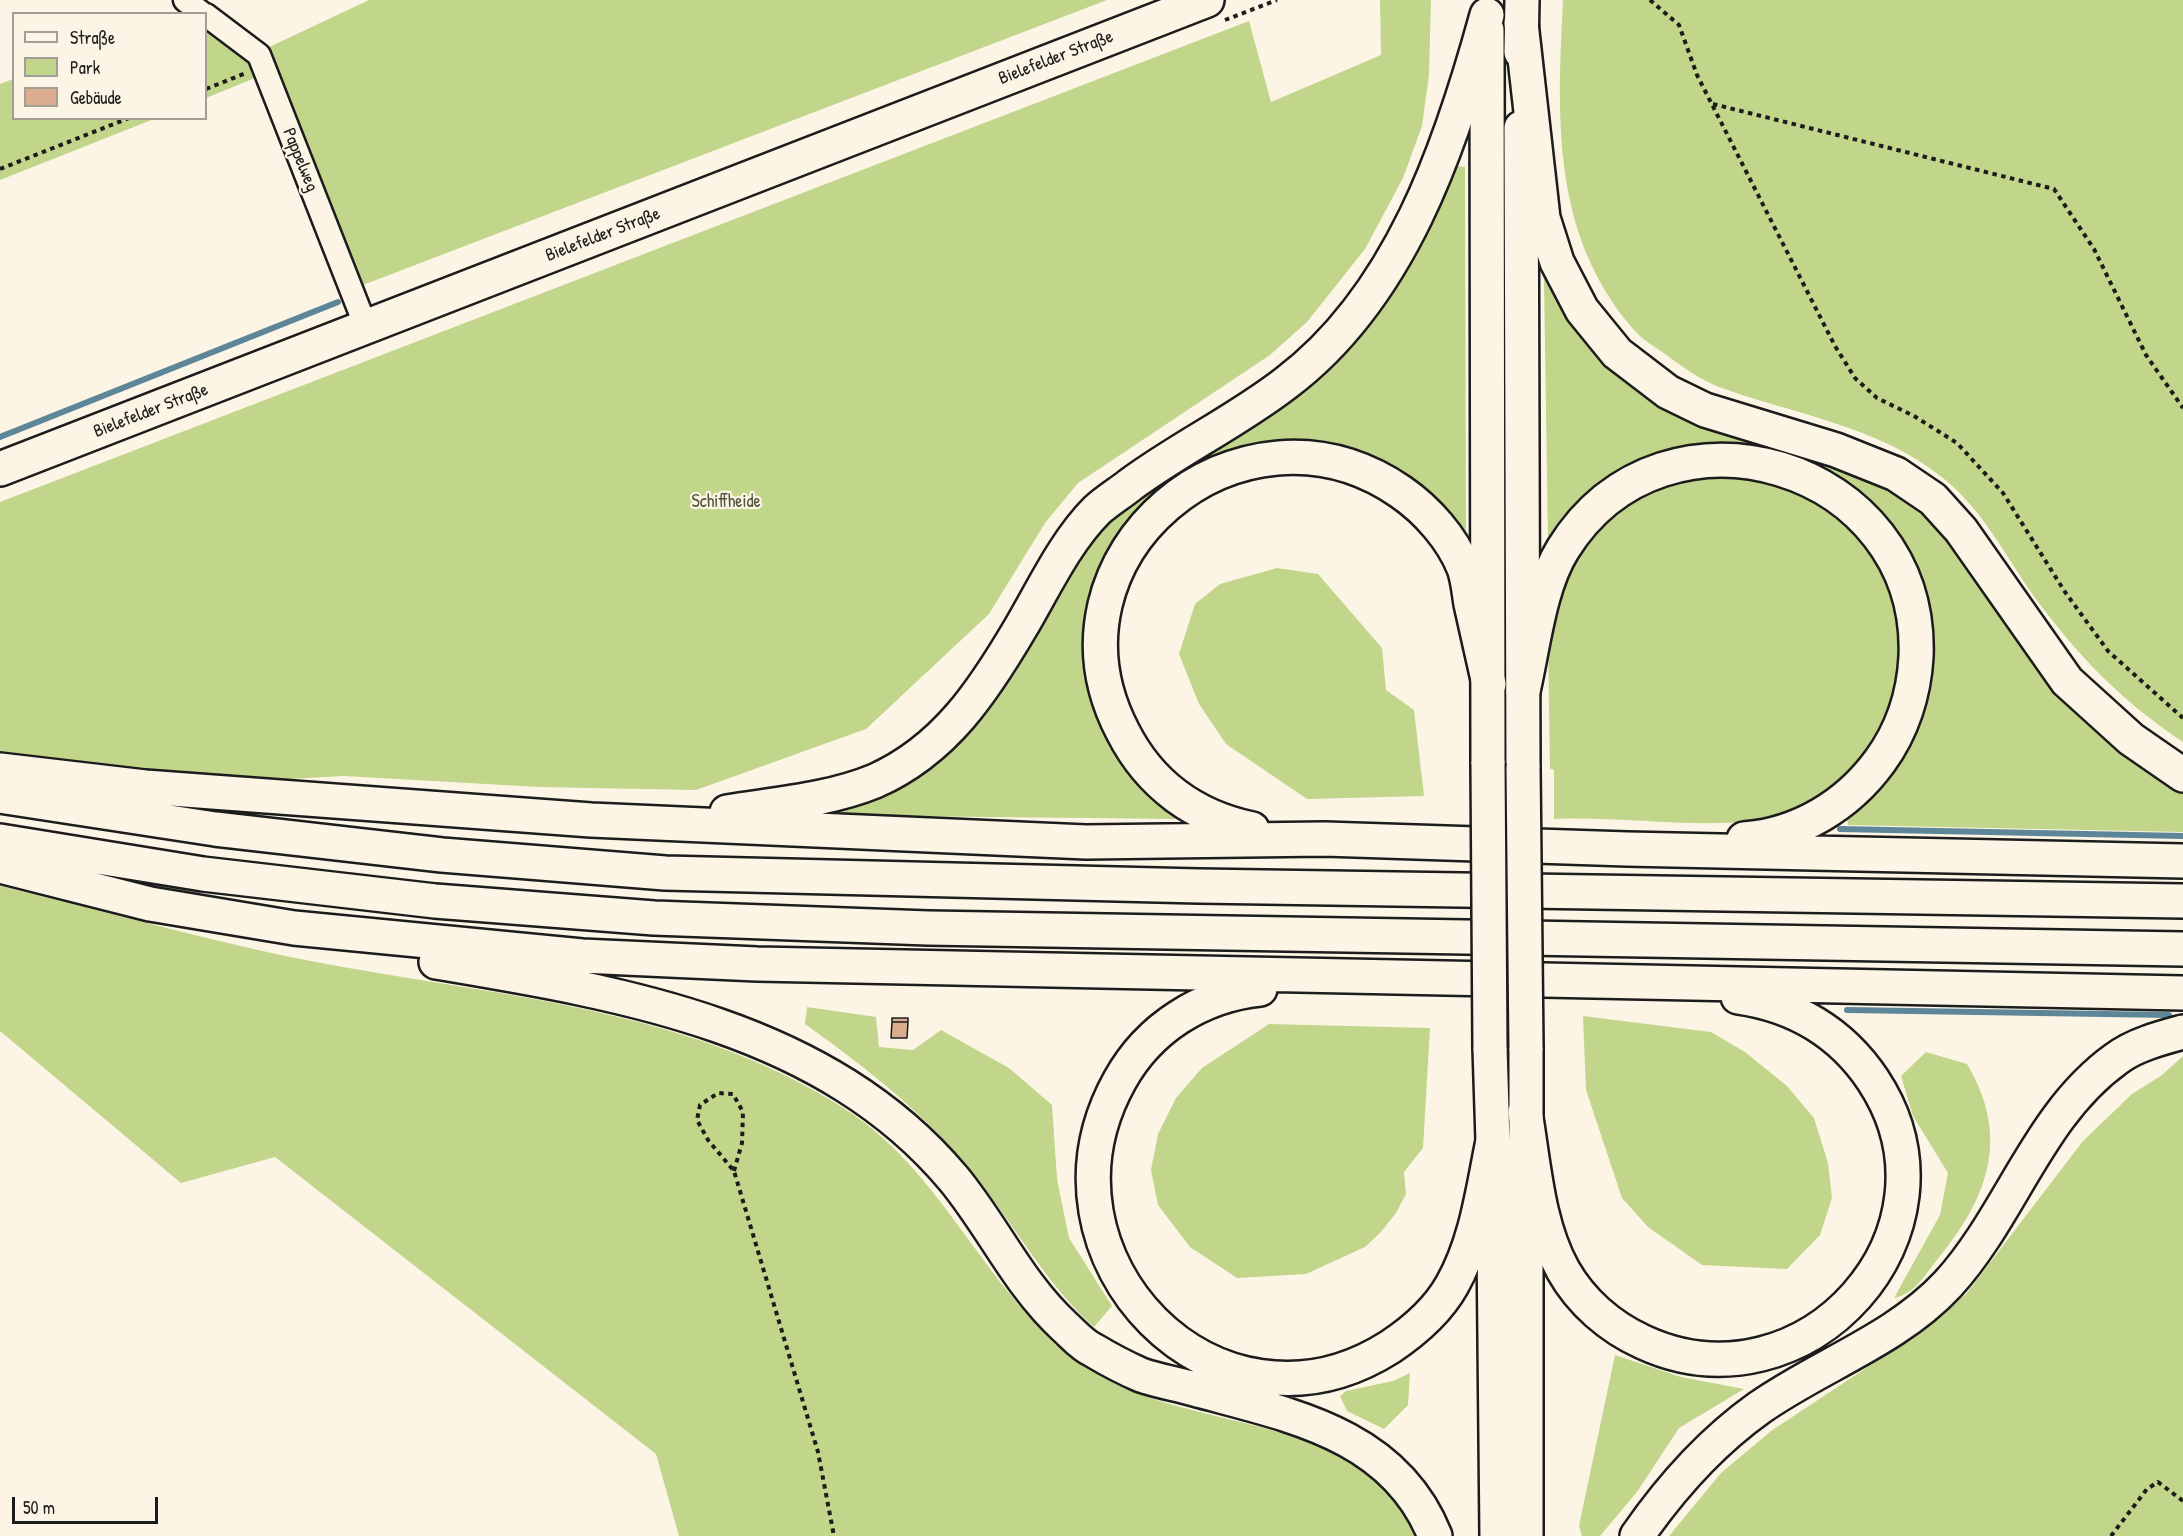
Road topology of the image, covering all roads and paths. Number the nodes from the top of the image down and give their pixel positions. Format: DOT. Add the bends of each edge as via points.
graph roads {
  1 [pos="185,0"];
  2 [pos="1207,0"];
  3 [pos="1650,0"];
  4 [pos="1487,8"];
  5 [pos="1521,11"];
  6 [pos="201,12"];
  7 [pos="207,16"];
  8 [pos="251,71"];
  9 [pos="207,89"];
  10 [pos="1712,104"];
  11 [pos="124,120"];
  12 [pos="0,169"];
  13 [pos="366,327"];
  14 [pos="2183,408"];
  15 [pos="0,469"];
  16 [pos="1489,684"];
  17 [pos="1523,691"];
  18 [pos="2183,718"];
  19 [pos="0,770"];
  20 [pos="2183,775"];
  21 [pos="0,796"];
  22 [pos="591,820"];
  23 [pos="1325,839"];
  24 [pos="0,841"];
  25 [pos="1627,849"];
  26 [pos="2183,861"];
  27 [pos="0,866"];
  28 [pos="2183,901"];
  29 [pos="294,928"];
  30 [pos="2183,949"];
  31 [pos="1359,978"];
  32 [pos="1660,983"];
  33 [pos="2183,993"];
  34 [pos="2183,1032"];
  35 [pos="1525,1112"];
  36 [pos="1493,1141"];
  37 [pos="734,1171"];
  38 [pos="2183,1501"];
  39 [pos="834,1536"];
  40 [pos="1435,1536"];
  41 [pos="1497,1536"];
  42 [pos="1526,1536"];
  43 [pos="1637,1536"];
  44 [pos="2111,1536"];
  1 -- 6 [label="street, Pappelweg"];
  2 -- 13 [label="main road, Bielefelder Straße"];
  3 -- 10 [label="path" via="1679,25"];
  4 -- 16 [label="main road"];
  4 -- 22 [label="main road" via="1450,138 1427,193 1391,264 1359,308 1288,382 1157,466 1098,510 1054,571 991,678 959,721 929,748 876,780 824,796 714,814"];
  5 -- 17 [label="main road"];
  5 -- 20 [label="main road" via="1543,218 1557,262 1582,310 1617,352 1668,392 1705,410 1836,450 1896,474 1932,499 1961,530 2067,681 2131,740"];
  7 -- 13 [label="street, Pappelweg" via="259,55"];
  8 -- 9 [label="path"];
  10 -- 14 [label="path" via="2054,189 2094,249 2146,355"];
  10 -- 18 [label="path" via="1855,378 1877,398 1958,444 2003,493 2108,651"];
  11 -- 12 [label="path"];
  13 -- 15 [label="main road, Bielefelder Straße"];
  16 -- 23 [label="main road" via="1464,568 1441,530 1408,498 1370,474 1304,457 1259,459 1215,472 1159,510 1130,545 1110,587 1105,610 1104,679 1118,724 1158,781 1194,809 1215,820 1251,829"];
  16 -- 36 [label="main road, bridge"];
  17 -- 25 [label="main road" via="1551,573 1562,550 1591,514 1650,474 1695,461 1766,464 1810,479 1831,491 1881,540 1906,591 1916,647 1905,714 1872,773 1838,804 1799,826 1752,838"];
  17 -- 35 [label="main road, bridge"];
  19 -- 22 [label="main road" via="145,787"];
  21 -- 28 [label="main road" via="215,829 442,855 665,873 1199,886"];
  22 -- 23 [label="main road" via="1086,842"];
  23 -- 25 [label="main road"];
  24 -- 30 [label="main road" via="203,874 435,901 654,918 928,928"];
  25 -- 26 [label="main road"];
  27 -- 29 [label="main road" via="150,904"];
  29 -- 31 [label="main road" via="582,956"];
  29 -- 40 [label="main road" via="371,952 572,985 702,1019 798,1057 862,1095 954,1179 1042,1306 1089,1349 1142,1375 1299,1418 1345,1436 1400,1478"];
  31 -- 32 [label="main road"];
  31 -- 36 [label="main road" via="1237,992 1216,998 1158,1032 1126,1069 1102,1117 1092,1169 1093,1193 1095,1215 1110,1262 1136,1303 1156,1327 1175,1341 1241,1371 1288,1377 1360,1363 1400,1341 1421,1324 1452,1286 1472,1239"];
  32 -- 33 [label="main road"];
  32 -- 35 [label="main road" via="1764,1001 1814,1021 1850,1051 1878,1088 1896,1131 1902,1178 1900,1201 1896,1224 1878,1267 1850,1305 1813,1334 1747,1358 1700,1359 1632,1338 1594,1310 1563,1269 1544,1218"];
  34 -- 43 [label="main road" via="2117,1058 2084,1088 1948,1284 1918,1311 1873,1342 1759,1408 1704,1452"];
  35 -- 42 [label="main road"];
  36 -- 41 [label="main road"];
  37 -- 37 [label="path" via="697,1120 700,1105 718,1093 733,1094 743,1112 742,1143"];
  37 -- 39 [label="path" via="818,1452"];
  38 -- 44 [label="path" via="2158,1482 2147,1489"];
}
